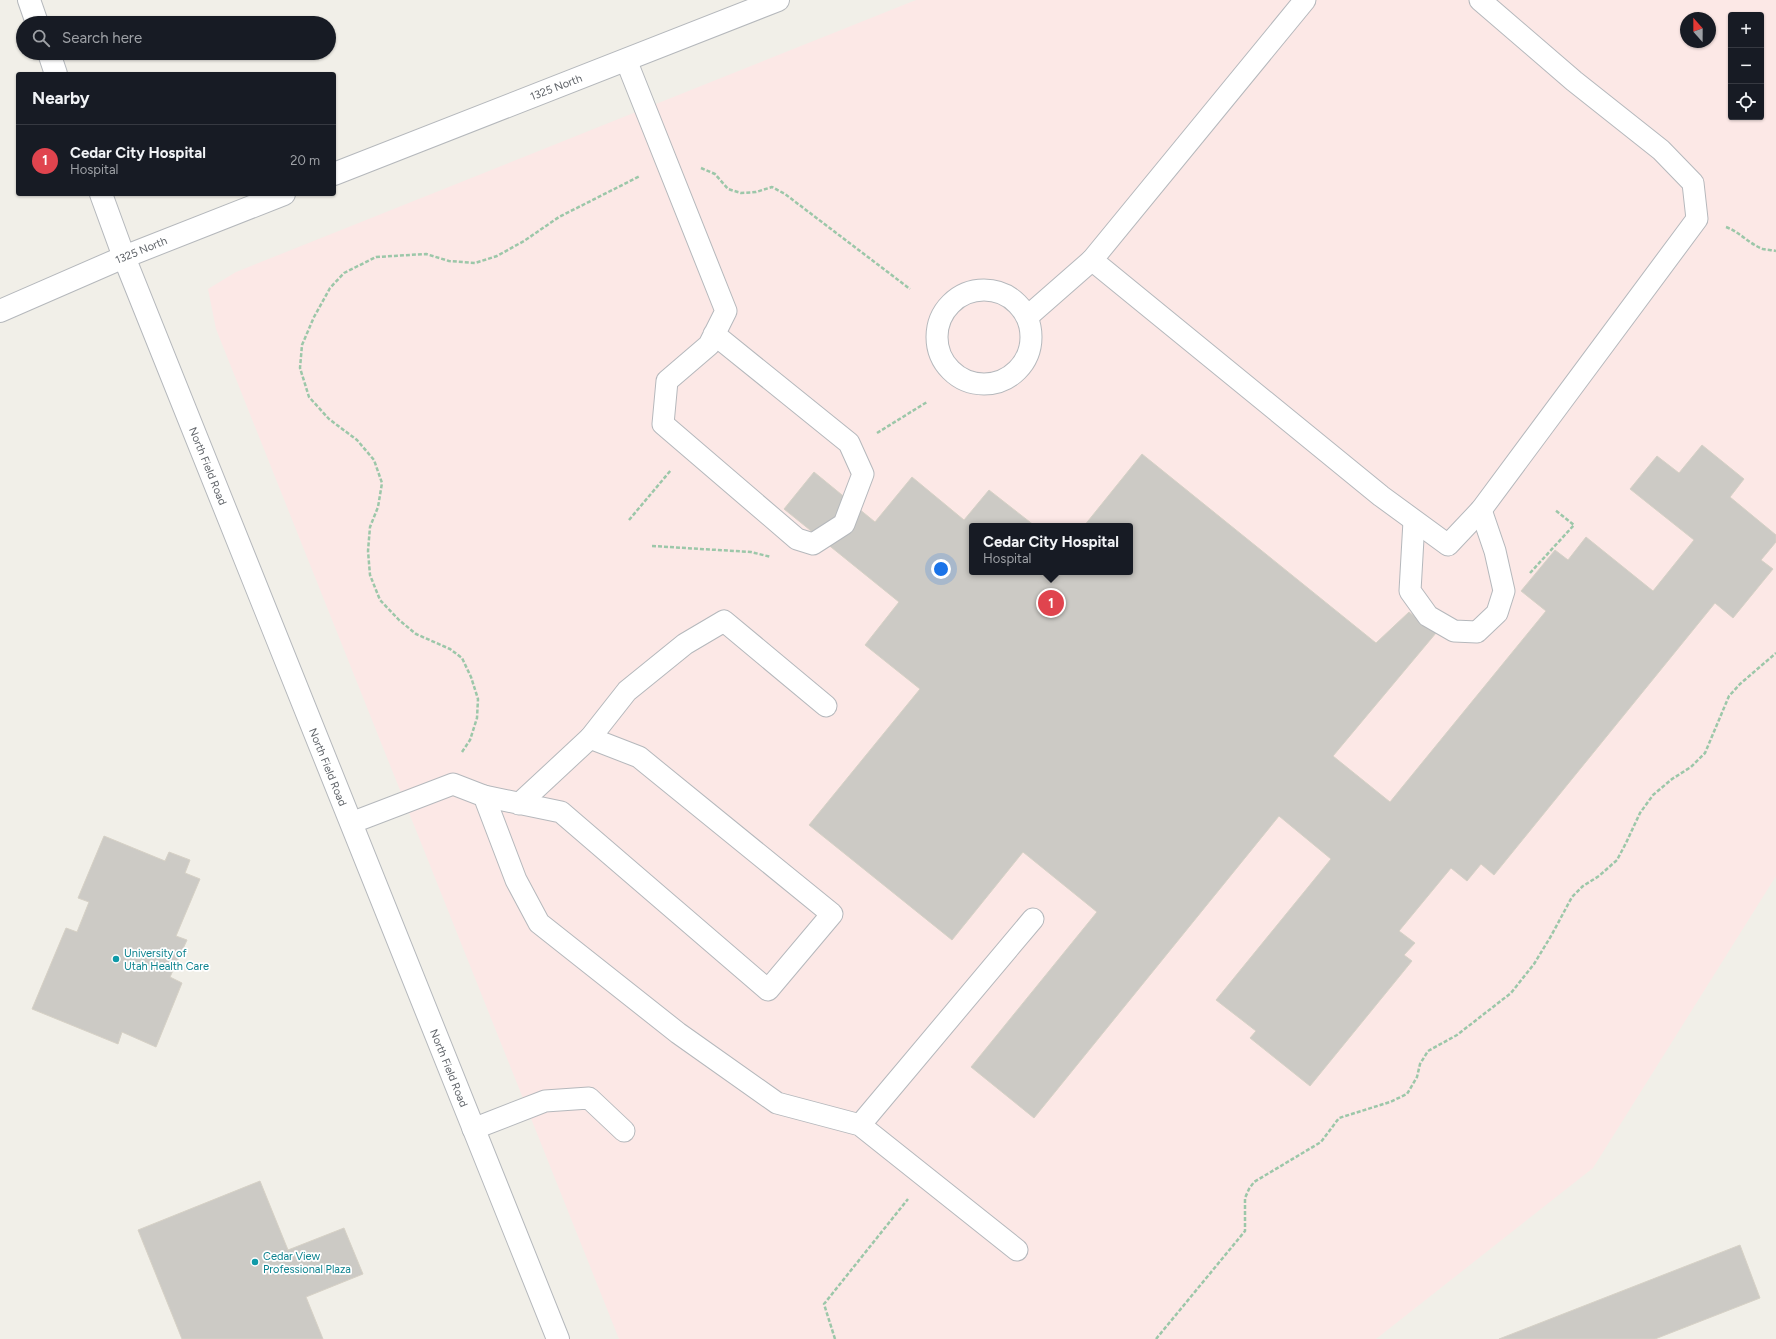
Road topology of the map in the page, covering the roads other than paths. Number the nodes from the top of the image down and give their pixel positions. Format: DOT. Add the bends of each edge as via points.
graph roads {
  1 [pos="29,0"];
  2 [pos="778,0"];
  3 [pos="1305,0"];
  4 [pos="1480,0"];
  5 [pos="35,16"];
  6 [pos="51,60"];
  7 [pos="626,60"];
  8 [pos="55,72"];
  9 [pos="336,173"];
  10 [pos="102,196"];
  11 [pos="279,196"];
  12 [pos="124,257"];
  13 [pos="1092,260"];
  14 [pos="0,311"];
  15 [pos="1027,316"];
  16 [pos="714,334"];
  17 [pos="1481,510"];
  18 [pos="1414,521"];
  19 [pos="826,706"];
  20 [pos="590,738"];
  21 [pos="484,796"];
  22 [pos="519,804"];
  23 [pos="351,822"];
  24 [pos="1033,920"];
  25 [pos="860,1125"];
  26 [pos="473,1129"];
  27 [pos="624,1131"];
  28 [pos="1017,1250"];
  29 [pos="558,1339"];
  1 -- 5 [label="street"];
  2 -- 7 [label="street, 1325 North"];
  3 -- 13 [label="lane"];
  4 -- 17 [label="lane" via="1661,150 1693,183 1697,219"];
  6 -- 8 [label="street"];
  7 -- 9 [label="street, 1325 North"];
  7 -- 16 [label="lane" via="726,311"];
  10 -- 12 [label="street, North Field Road"];
  11 -- 12 [label="street, 1325 North"];
  12 -- 14 [label="street, 1325 North"];
  12 -- 23 [label="street, North Field Road"];
  13 -- 15 [label="lane"];
  13 -- 18 [label="lane"];
  15 -- 15 [label="lane" via="1018,304 1006,295 992,290 962,295 942,316 937,330 937,345 942,359 951,372 965,381 981,385 998,383 1012,375 1028,353 1031,332"];
  16 -- 16 [label="lane" via="709,345 667,381 664,424 797,539 813,544 844,524 863,474 852,449 849,443"];
  17 -- 18 [label="lane" via="1448,545"];
  17 -- 18 [label="lane" via="1495,551 1504,591 1497,613 1477,632 1454,631 1428,616 1410,591"];
  19 -- 20 [label="lane" via="724,621 685,644 627,691"];
  20 -- 22 [label="lane"];
  20 -- 22 [label="lane" via="638,757 832,914 768,990 561,812"];
  21 -- 22 [label="lane"];
  21 -- 23 [label="lane" via="453,784"];
  21 -- 25 [label="lane" via="516,880 539,923 678,1033 777,1103"];
  23 -- 26 [label="street, North Field Road"];
  24 -- 25 [label="lane"];
  25 -- 28 [label="lane"];
  26 -- 27 [label="lane" via="545,1101 589,1098"];
  26 -- 29 [label="street, North Field Road"];
}
